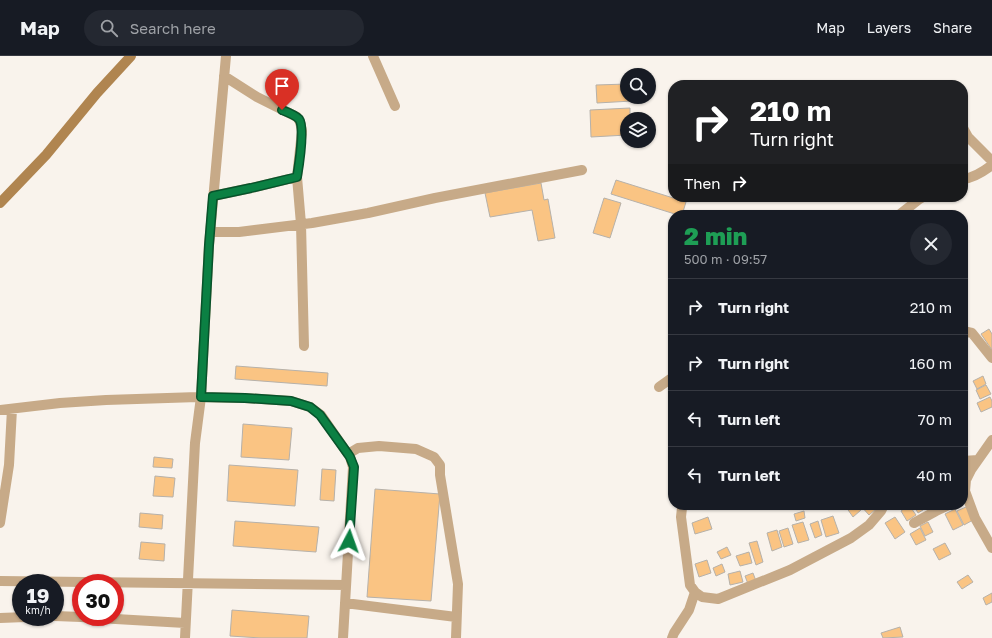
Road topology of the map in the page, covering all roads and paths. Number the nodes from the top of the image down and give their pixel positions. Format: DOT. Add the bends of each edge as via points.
graph roads {
  1 [pos="130,56"];
  2 [pos="226,56"];
  3 [pos="374,56"];
  4 [pos="224,76"];
  5 [pos="395,106"];
  6 [pos="968,137"];
  7 [pos="992,161"];
  8 [pos="992,166"];
  9 [pos="582,170"];
  10 [pos="297,177"];
  11 [pos="968,178"];
  12 [pos="213,196"];
  13 [pos="915,202"];
  14 [pos="0,203"];
  15 [pos="905,210"];
  16 [pos="301,224"];
  17 [pos="210,232"];
  18 [pos="968,332"];
  19 [pos="304,346"];
  20 [pos="992,358"];
  21 [pos="668,381"];
  22 [pos="659,387"];
  23 [pos="201,397"];
  24 [pos="12,409"];
  25 [pos="0,410"];
  26 [pos="992,440"];
  27 [pos="348,454"];
  28 [pos="978,460"];
  29 [pos="968,461"];
  30 [pos="968,476"];
  31 [pos="968,504"];
  32 [pos="682,510"];
  33 [pos="882,510"];
  34 [pos="938,510"];
  35 [pos="0,523"];
  36 [pos="914,523"];
  37 [pos="992,548"];
  38 [pos="0,581"];
  39 [pos="187,583"];
  40 [pos="346,585"];
  41 [pos="695,592"];
  42 [pos="345,603"];
  43 [pos="456,616"];
  44 [pos="0,618"];
  45 [pos="12,618"];
  46 [pos="124,620"];
  47 [pos="185,624"];
  48 [pos="185,638"];
  49 [pos="343,638"];
  50 [pos="456,638"];
  51 [pos="672,638"];
  1 -- 14 [label="street" via="46,155"];
  2 -- 4 [label="street"];
  3 -- 5 [label="street"];
  4 -- 10 [label="street" via="257,97 297,117 302,131"];
  4 -- 12 [label="street"];
  6 -- 7 [label="street"];
  8 -- 11 [label="street"];
  9 -- 16 [label="street"];
  10 -- 12 [label="street"];
  10 -- 16 [label="street"];
  12 -- 17 [label="street"];
  13 -- 15 [label="street"];
  16 -- 17 [label="street" via="239,232"];
  16 -- 19 [label="street"];
  17 -- 23 [label="street"];
  18 -- 20 [label="street"];
  21 -- 22 [label="street"];
  23 -- 24 [label="street" via="60,403"];
  23 -- 27 [label="street" via="291,401 310,407 320,415"];
  23 -- 39 [label="street" via="195,443"];
  24 -- 25 [label="street"];
  24 -- 35 [label="street" via="9,465"];
  26 -- 28 [label="street"];
  27 -- 40 [label="street" via="354,467"];
  27 -- 43 [label="street" via="358,448 379,446 416,449 434,457 440,465 458,584"];
  28 -- 29 [label="street"];
  28 -- 30 [label="street"];
  31 -- 37 [label="street"];
  32 -- 41 [label="street" via="680,517 690,585"];
  33 -- 41 [label="street" via="869,525 851,538 790,570 718,599 702,597"];
  34 -- 36 [label="street"];
  38 -- 39 [label="street"];
  39 -- 40 [label="street"];
  39 -- 47 [label="street"];
  40 -- 42 [label="street"];
  41 -- 51 [label="street" via="689,610"];
  42 -- 43 [label="street"];
  42 -- 49 [label="street"];
  43 -- 50 [label="street"];
  44 -- 45 [label="street"];
  46 -- 47 [label="street"];
  47 -- 48 [label="street"];
}
